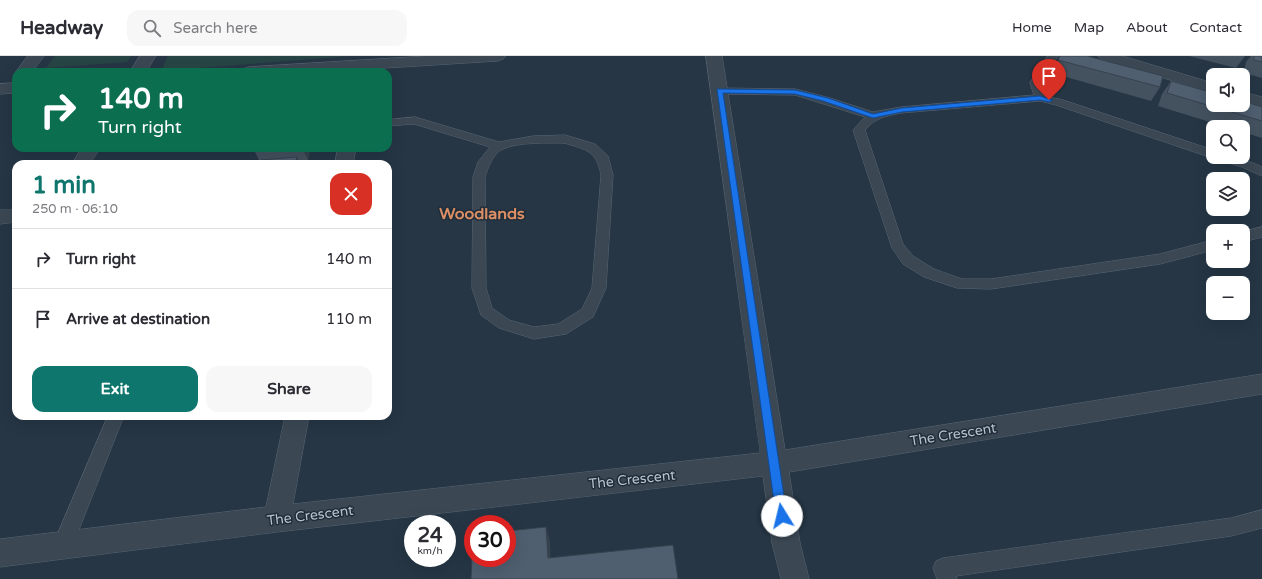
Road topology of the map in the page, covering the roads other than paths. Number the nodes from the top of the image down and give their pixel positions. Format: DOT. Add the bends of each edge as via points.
graph roads {
  1 [pos="36,56"];
  2 [pos="148,56"];
  3 [pos="498,56"];
  4 [pos="714,56"];
  5 [pos="1053,56"];
  6 [pos="1106,56"];
  7 [pos="362,64"];
  8 [pos="27,68"];
  9 [pos="140,68"];
  10 [pos="305,68"];
  11 [pos="1206,86"];
  12 [pos="719,91"];
  13 [pos="1040,98"];
  14 [pos="1250,99"];
  15 [pos="1262,102"];
  16 [pos="873,116"];
  17 [pos="392,123"];
  18 [pos="498,146"];
  19 [pos="1206,152"];
  20 [pos="1246,164"];
  21 [pos="1262,172"];
  22 [pos="12,216"];
  23 [pos="0,218"];
  24 [pos="1262,232"];
  25 [pos="1250,235"];
  26 [pos="1206,247"];
  27 [pos="1262,384"];
  28 [pos="114,420"];
  29 [pos="296,420"];
  30 [pos="774,463"];
  31 [pos="278,519"];
  32 [pos="1262,519"];
  33 [pos="63,545"];
  34 [pos="0,553"];
  35 [pos="795,579"];
  36 [pos="947,579"];
  1 -- 8 [label="street"];
  2 -- 9 [label="street"];
  3 -- 7 [label="street"];
  4 -- 12 [label="street"];
  5 -- 13 [label="lane" via="1035,83"];
  6 -- 11 [label="street"];
  7 -- 10 [label="street"];
  12 -- 16 [label="lane" via="795,92"];
  12 -- 30 [label="street"];
  13 -- 16 [label="lane" via="902,110"];
  13 -- 19 [label="lane" via="1059,102"];
  14 -- 15 [label="street"];
  16 -- 26 [label="lane" via="866,120 859,130 897,245 908,260 929,273 962,284 991,284 1160,259"];
  17 -- 18 [label="lane" via="415,120"];
  18 -- 18 [label="lane" via="533,140 564,140 591,147 604,159 607,175 599,288 588,313 561,330 534,333 504,324 486,310 480,288 479,177 484,162"];
  20 -- 21 [label="lane"];
  22 -- 23 [label="street"];
  24 -- 25 [label="lane"];
  27 -- 30 [label="street, The Crescent"];
  28 -- 33 [label="lane"];
  29 -- 31 [label="street"];
  30 -- 31 [label="street, The Crescent"];
  30 -- 35 [label="street" via="786,543"];
  31 -- 33 [label="street, The Crescent"];
  32 -- 36 [label="lane" via="1231,527 943,568"];
  33 -- 34 [label="street, The Crescent"];
}
